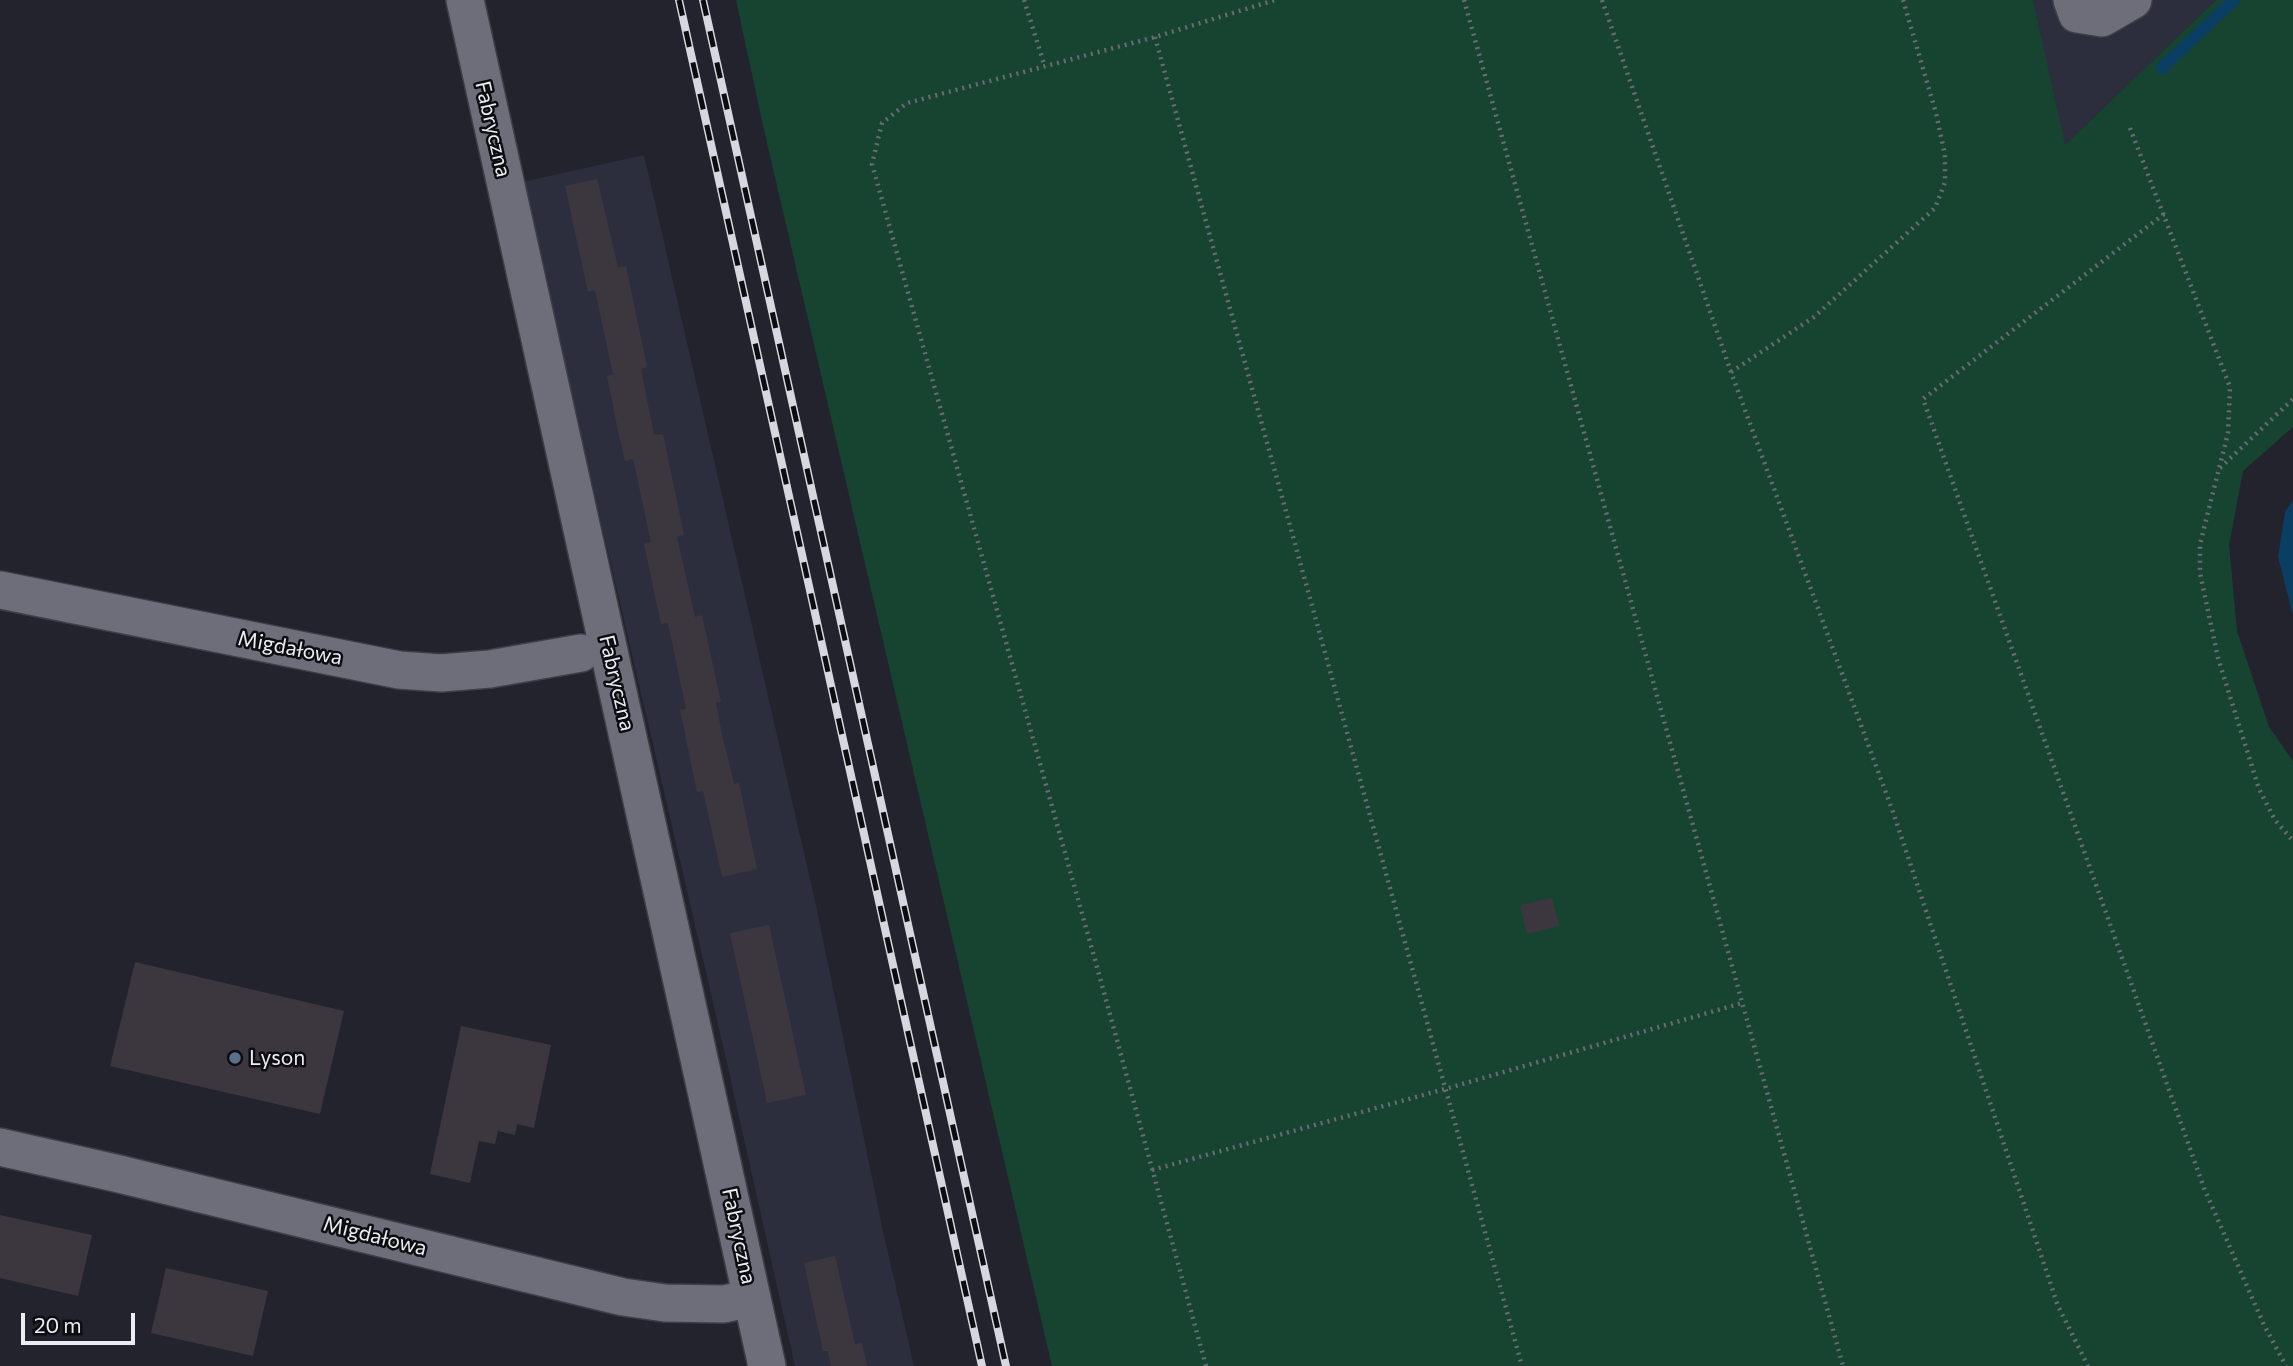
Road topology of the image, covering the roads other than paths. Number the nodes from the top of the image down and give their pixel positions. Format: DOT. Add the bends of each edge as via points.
graph roads {
  1 [pos="465,0"];
  2 [pos="2072,0"];
  3 [pos="2133,0"];
  4 [pos="0,590"];
  5 [pos="581,653"];
  6 [pos="0,1147"];
  7 [pos="752,1298"];
  8 [pos="767,1366"];
  1 -- 7 [label="street, Fabryczna"];
  2 -- 3 [label="street" via="2077,14 2102,18"];
  4 -- 5 [label="street, Migdałowa" via="399,670 490,669"];
  6 -- 7 [label="street, Migdałowa" via="623,1297 724,1304"];
  7 -- 8 [label="street, Fabryczna"];
}
